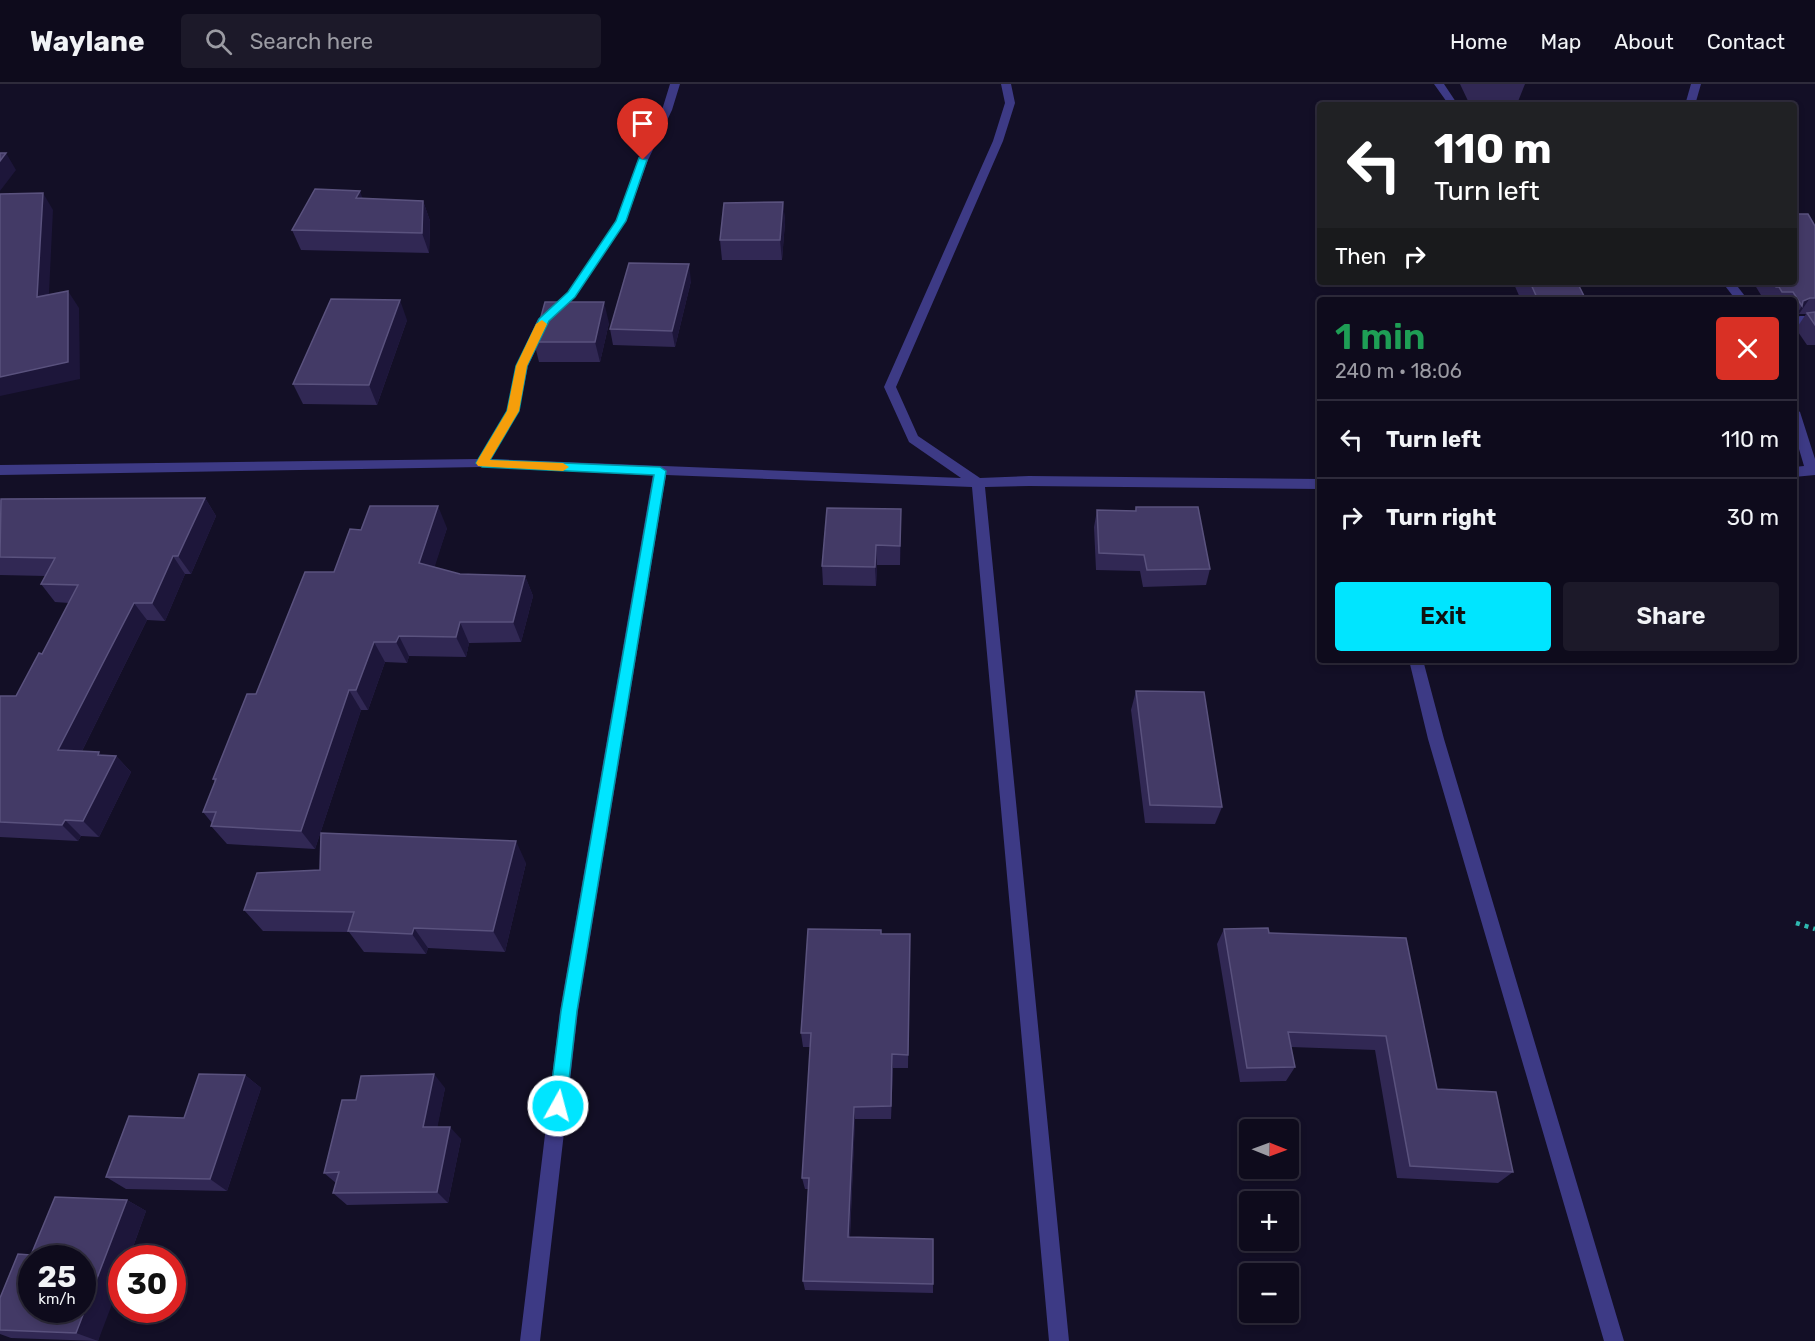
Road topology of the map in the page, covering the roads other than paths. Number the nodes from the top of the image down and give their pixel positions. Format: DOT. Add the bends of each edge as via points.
graph roads {
  1 [pos="675,84"];
  2 [pos="1006,84"];
  3 [pos="1439,84"];
  4 [pos="1696,84"];
  5 [pos="1452,102"];
  6 [pos="1691,102"];
  7 [pos="1730,285"];
  8 [pos="1740,297"];
  9 [pos="1815,320"];
  10 [pos="1797,322"];
  11 [pos="1797,421"];
  12 [pos="482,463"];
  13 [pos="0,470"];
  14 [pos="1814,470"];
  15 [pos="660,471"];
  16 [pos="1797,472"];
  17 [pos="978,483"];
  18 [pos="1317,484"];
  19 [pos="1417,663"];
  20 [pos="530,1341"];
  21 [pos="1059,1341"];
  22 [pos="1614,1341"];
  1 -- 12 [label="street" via="621,221 572,294 544,319 522,366 513,411"];
  2 -- 17 [label="street" via="1010,103 998,141 890,387 913,439"];
  3 -- 5 [label="street"];
  4 -- 6 [label="street"];
  7 -- 8 [label="street"];
  9 -- 10 [label="street"];
  11 -- 14 [label="street"];
  12 -- 13 [label="street"];
  12 -- 15 [label="street"];
  14 -- 16 [label="street"];
  15 -- 17 [label="street"];
  15 -- 20 [label="street" via="569,1011"];
  17 -- 18 [label="street"];
  17 -- 21 [label="street"];
  19 -- 22 [label="street"];
}
